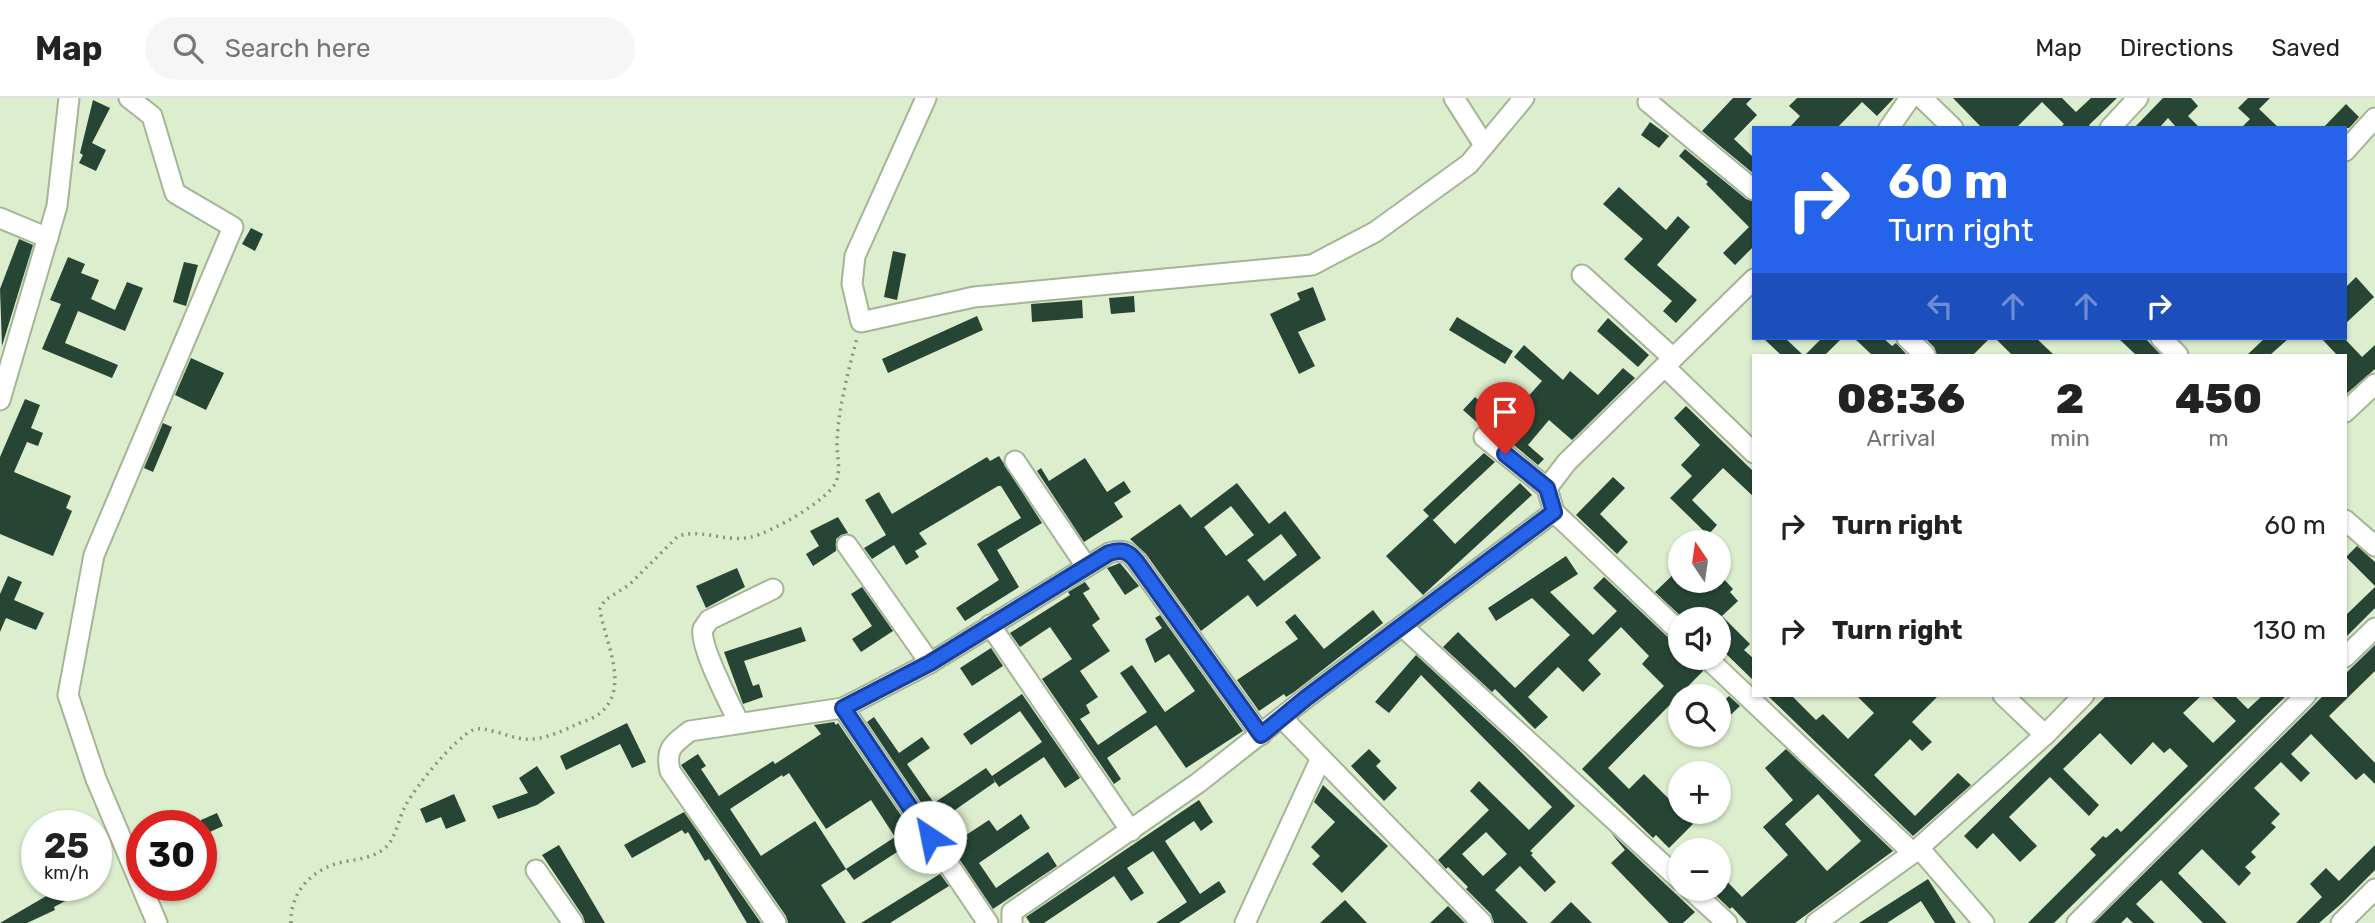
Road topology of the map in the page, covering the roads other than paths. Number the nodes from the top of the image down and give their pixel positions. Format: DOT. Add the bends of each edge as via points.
graph roads {
  1 [pos="69,98"];
  2 [pos="129,98"];
  3 [pos="926,98"];
  4 [pos="1454,98"];
  5 [pos="1524,98"];
  6 [pos="1910,98"];
  7 [pos="1922,98"];
  8 [pos="2138,98"];
  9 [pos="1648,102"];
  10 [pos="2375,118"];
  11 [pos="1890,126"];
  12 [pos="1951,126"];
  13 [pos="2112,126"];
  14 [pos="1484,145"];
  15 [pos="2347,149"];
  16 [pos="1752,188"];
  17 [pos="0,218"];
  18 [pos="48,238"];
  19 [pos="1582,275"];
  20 [pos="1752,281"];
  21 [pos="1909,340"];
  22 [pos="1924,354"];
  23 [pos="1669,363"];
  24 [pos="4,379"];
  25 [pos="2375,384"];
  26 [pos="0,400"];
  27 [pos="2347,410"];
  28 [pos="1484,437"];
  29 [pos="1752,451"];
  30 [pos="1015,461"];
  31 [pos="1547,488"];
  32 [pos="1554,512"];
  33 [pos="2347,522"];
  34 [pos="847,545"];
  35 [pos="2375,546"];
  36 [pos="1086,566"];
  37 [pos="772,589"];
  38 [pos="1668,621"];
  39 [pos="990,625"];
  40 [pos="1402,626"];
  41 [pos="2375,628"];
  42 [pos="2347,655"];
  43 [pos="930,663"];
  44 [pos="1720,670"];
  45 [pos="2005,697"];
  46 [pos="2082,697"];
  47 [pos="2304,697"];
  48 [pos="843,708"];
  49 [pos="1282,718"];
  50 [pos="739,723"];
  51 [pos="1261,735"];
  52 [pos="2045,735"];
  53 [pos="1321,758"];
  54 [pos="1131,831"];
  55 [pos="1916,850"];
  56 [pos="1668,869"];
  57 [pos="536,870"];
  58 [pos="2375,889"];
  59 [pos="1703,901"];
  60 [pos="1007,919"];
  61 [pos="157,923"];
  62 [pos="573,923"];
  63 [pos="776,923"];
  64 [pos="988,923"];
  65 [pos="1245,923"];
  66 [pos="1482,923"];
  67 [pos="1727,923"];
  68 [pos="1816,923"];
  69 [pos="1984,923"];
  70 [pos="2077,923"];
  71 [pos="2341,923"];
  1 -- 18 [label="street" via="57,206"];
  2 -- 61 [label="street" via="152,116 175,193 233,227 94,555 68,695 96,779"];
  3 -- 14 [label="street" via="855,256 852,285 861,322 974,297 1312,265 1375,232 1469,164"];
  4 -- 14 [label="street"];
  5 -- 14 [label="street"];
  6 -- 11 [label="street"];
  7 -- 12 [label="street"];
  8 -- 13 [label="street"];
  9 -- 16 [label="street"];
  10 -- 15 [label="street"];
  17 -- 18 [label="street"];
  18 -- 24 [label="street"];
  19 -- 23 [label="street"];
  20 -- 23 [label="street"];
  21 -- 22 [label="street"];
  23 -- 29 [label="street"];
  23 -- 31 [label="street" via="1567,462"];
  24 -- 26 [label="street"];
  25 -- 27 [label="street"];
  28 -- 31 [label="street"];
  30 -- 36 [label="street"];
  31 -- 32 [label="street"];
  32 -- 38 [label="street"];
  32 -- 40 [label="street"];
  33 -- 35 [label="street"];
  34 -- 43 [label="street"];
  36 -- 39 [label="street"];
  36 -- 51 [label="street" via="1109,553 1129,553"];
  37 -- 50 [label="street" via="709,620 703,628 717,678"];
  39 -- 43 [label="street"];
  39 -- 54 [label="street"];
  40 -- 49 [label="street"];
  40 -- 56 [label="street"];
  41 -- 42 [label="street"];
  43 -- 48 [label="street"];
  44 -- 55 [label="street"];
  45 -- 52 [label="street"];
  46 -- 52 [label="street"];
  47 -- 70 [label="street"];
  48 -- 50 [label="street"];
  48 -- 64 [label="street"];
  49 -- 51 [label="street"];
  49 -- 53 [label="street"];
  50 -- 63 [label="street" via="690,731 673,744 667,758 670,771"];
  51 -- 54 [label="street"];
  52 -- 55 [label="street"];
  53 -- 65 [label="street"];
  53 -- 66 [label="street"];
  54 -- 60 [label="street"];
  55 -- 68 [label="street"];
  55 -- 69 [label="street"];
  57 -- 62 [label="street"];
  58 -- 71 [label="street"];
  59 -- 67 [label="street"];
}
